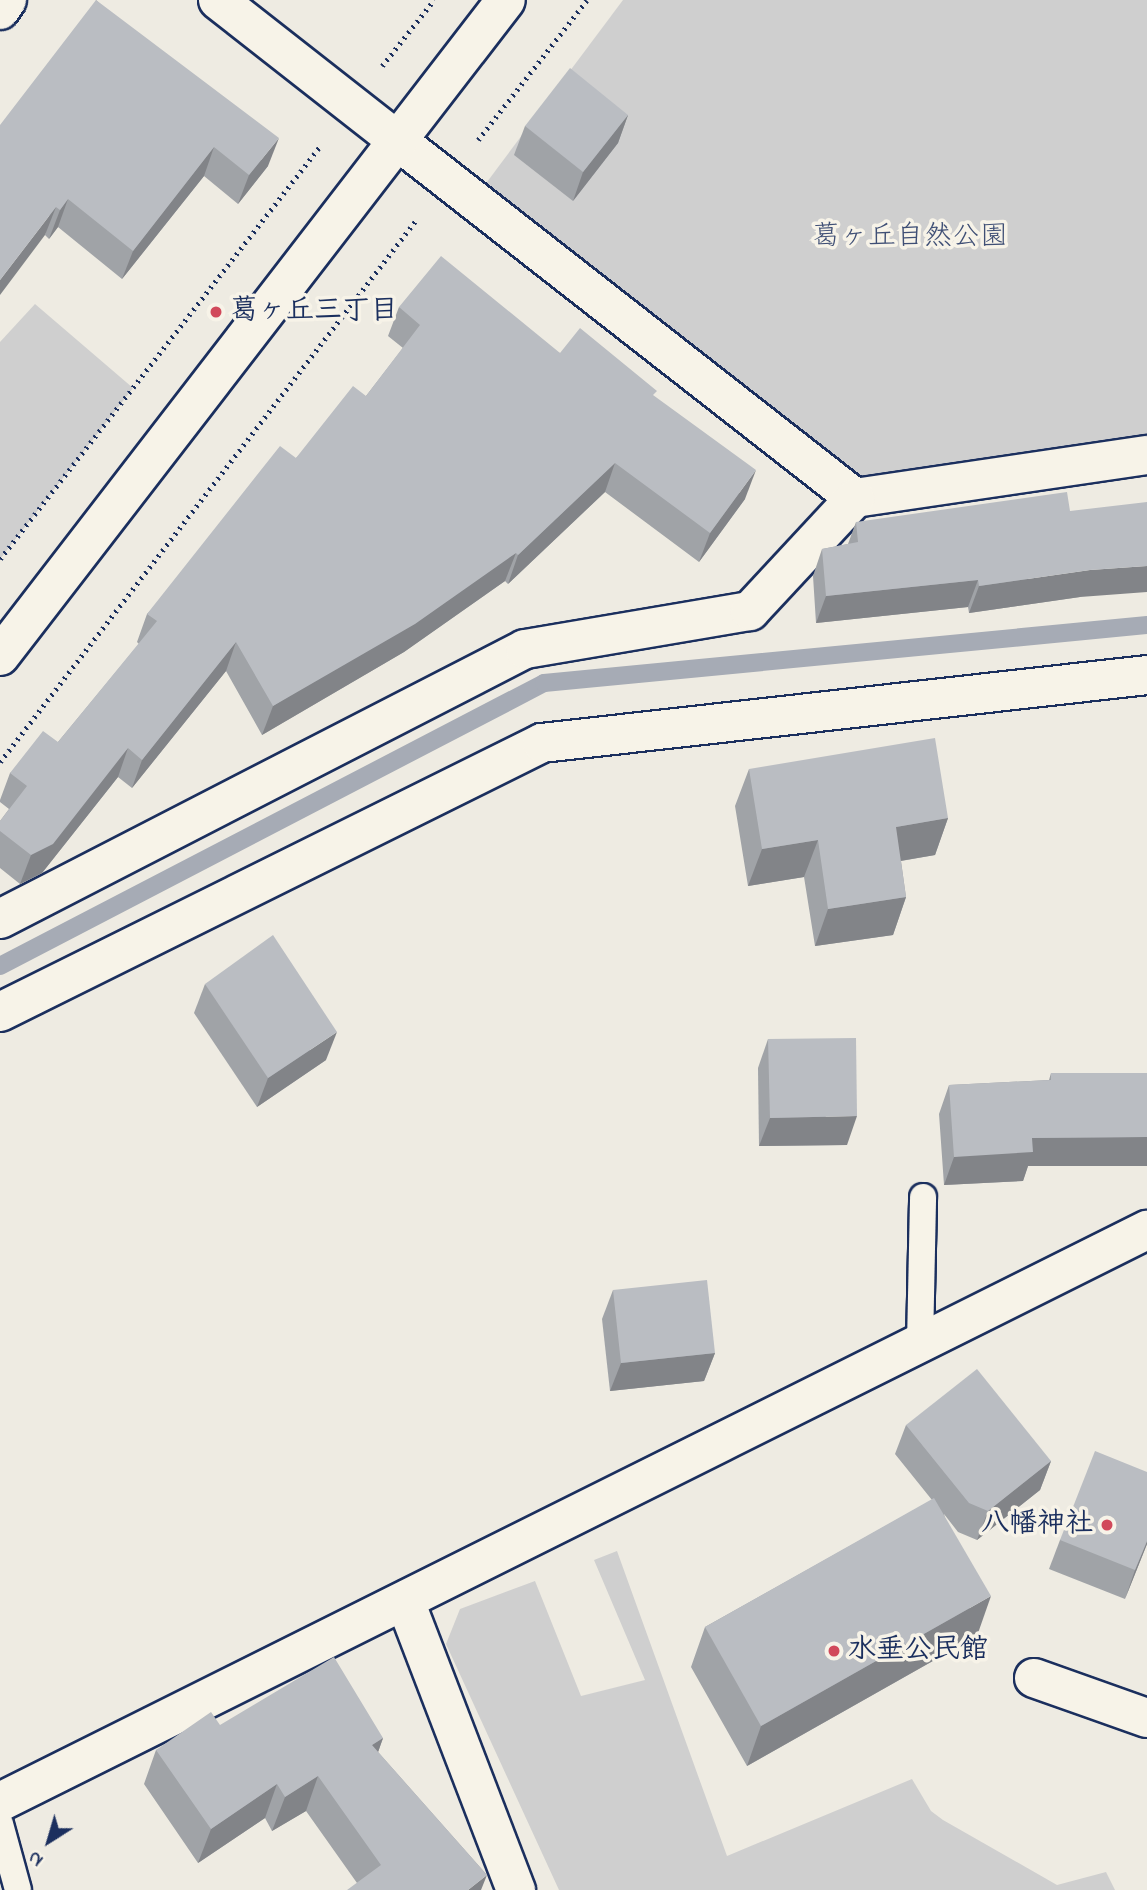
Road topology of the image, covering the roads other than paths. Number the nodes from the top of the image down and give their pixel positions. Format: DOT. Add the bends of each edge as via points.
graph roads {
  1 [pos="7,0"];
  2 [pos="218,0"];
  3 [pos="506,0"];
  4 [pos="0,10"];
  5 [pos="398,141"];
  6 [pos="1147,455"];
  7 [pos="855,498"];
  8 [pos="0,656"];
  9 [pos="1147,675"];
  10 [pos="0,919"];
  11 [pos="0,1013"];
  12 [pos="923,1197"];
  13 [pos="1147,1230"];
  14 [pos="919,1345"];
  15 [pos="405,1601"];
  16 [pos="1034,1678"];
  17 [pos="1147,1718"];
  18 [pos="0,1802"];
  19 [pos="0,1824"];
  20 [pos="18,1890"];
  21 [pos="516,1890"];
  1 -- 4 [label="street"];
  2 -- 5 [label="street"];
  3 -- 5 [label="street"];
  5 -- 7 [label="street"];
  5 -- 8 [label="street"];
  6 -- 7 [label="street"];
  7 -- 10 [label="street" via="750,611 526,649"];
  9 -- 11 [label="street" via="542,743"];
  12 -- 14 [label="lane"];
  13 -- 14 [label="street"];
  14 -- 15 [label="street"];
  15 -- 18 [label="street"];
  15 -- 21 [label="street"];
  16 -- 17 [label="street"];
  19 -- 20 [label="lane"];
}
